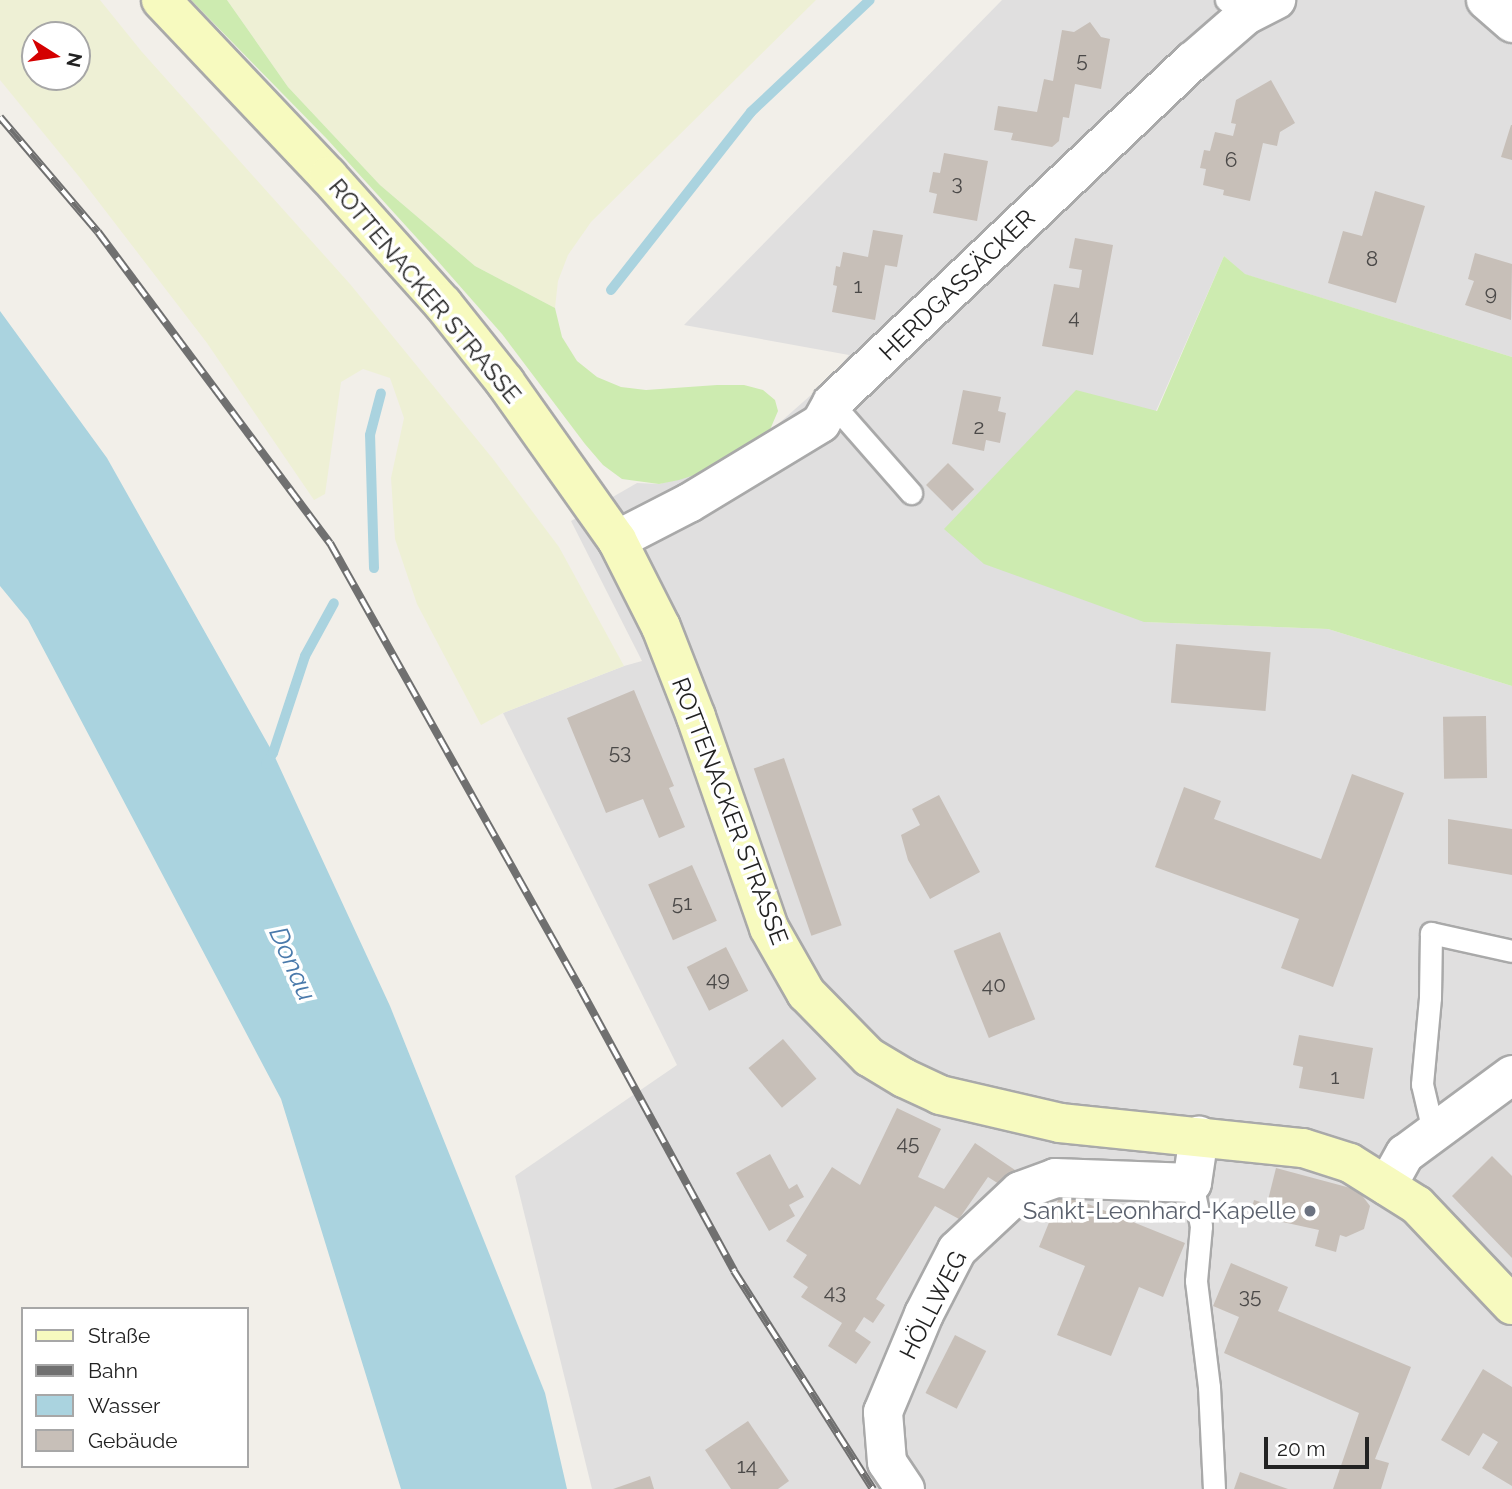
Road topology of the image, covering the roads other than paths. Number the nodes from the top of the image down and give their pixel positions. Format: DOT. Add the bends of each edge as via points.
graph roads {
  1 [pos="161,0"];
  2 [pos="1486,0"];
  3 [pos="1250,5"];
  4 [pos="1512,23"];
  5 [pos="832,403"];
  6 [pos="911,493"];
  7 [pos="617,540"];
  8 [pos="1512,951"];
  9 [pos="1512,1075"];
  10 [pos="1433,1131"];
  11 [pos="1199,1136"];
  12 [pos="1192,1183"];
  13 [pos="1387,1185"];
  14 [pos="1512,1306"];
  15 [pos="905,1489"];
  16 [pos="1214,1489"];
  1 -- 7 [label="main road, ROTTENACKER STRASSE" via="443,304 505,382"];
  2 -- 4 [label="street"];
  3 -- 5 [label="street, HERDGASSÄCKER"];
  5 -- 6 [label="lane"];
  5 -- 7 [label="street, HERDGASSÄCKER" via="821,422 689,503"];
  7 -- 11 [label="main road, ROTTENACKER STRASSE" via="661,627 769,929 806,993 869,1057 940,1095 1060,1123"];
  8 -- 10 [label="lane" via="1431,933 1422,1084"];
  9 -- 10 [label="street"];
  10 -- 13 [label="street" via="1405,1154"];
  11 -- 12 [label="street"];
  11 -- 13 [label="main road, ROTTENACKER STRASSE" via="1303,1148 1350,1163"];
  12 -- 15 [label="street, HÖLLWEG" via="1055,1178 1020,1191 957,1250 883,1412 887,1462"];
  12 -- 16 [label="lane" via="1201,1226 1196,1281 1209,1387"];
  13 -- 14 [label="main road, ROTTENACKER STRASSE" via="1417,1205"];
}
